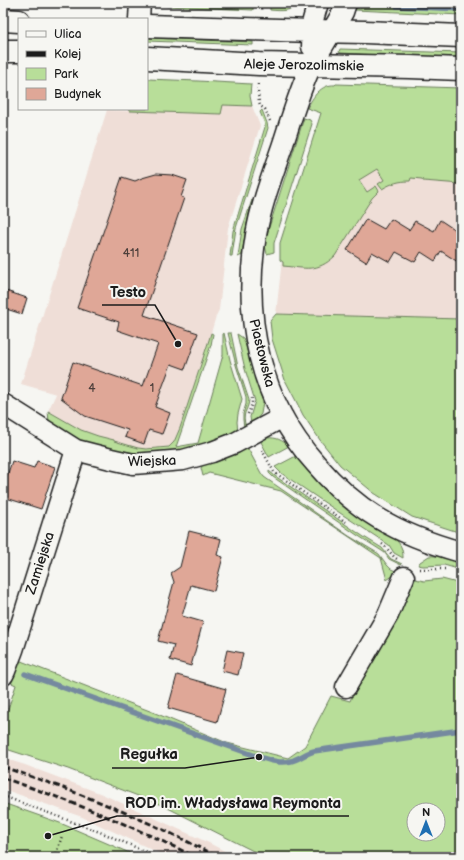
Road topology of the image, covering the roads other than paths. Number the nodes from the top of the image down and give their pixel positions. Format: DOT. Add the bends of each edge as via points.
graph roads {
  1 [pos="140,3"];
  2 [pos="318,3"];
  3 [pos="346,3"];
  4 [pos="139,18"];
  5 [pos="3,20"];
  6 [pos="18,21"];
  7 [pos="148,26"];
  8 [pos="322,31"];
  9 [pos="461,36"];
  10 [pos="3,51"];
  11 [pos="18,51"];
  12 [pos="148,58"];
  13 [pos="311,65"];
  14 [pos="461,69"];
  15 [pos="3,404"];
  16 [pos="283,417"];
  17 [pos="76,450"];
  18 [pos="461,552"];
  19 [pos="408,569"];
  20 [pos="3,675"];
  21 [pos="346,687"];
  1 -- 4 [label="street"];
  2 -- 8 [label="street" via="313,20"];
  3 -- 8 [label="street, Piastowska" via="343,12"];
  5 -- 6 [label="main road"];
  7 -- 8 [label="main road"];
  8 -- 9 [label="main road"];
  8 -- 13 [label="street, Piastowska"];
  10 -- 11 [label="main road"];
  12 -- 13 [label="main road, Aleje Jerozolimskie"];
  13 -- 14 [label="main road, Aleje Jerozolimskie"];
  13 -- 16 [label="street, Piastowska" via="263,205 251,272 251,306 256,340 269,388"];
  15 -- 17 [label="street, Wiejska"];
  16 -- 17 [label="street, Wiejska" via="224,448 183,460 133,464"];
  16 -- 18 [label="street, Piastowska" via="310,458 364,509 406,533"];
  17 -- 20 [label="street, Zamiejska"];
  19 -- 21 [label="street" via="388,615"];
}
